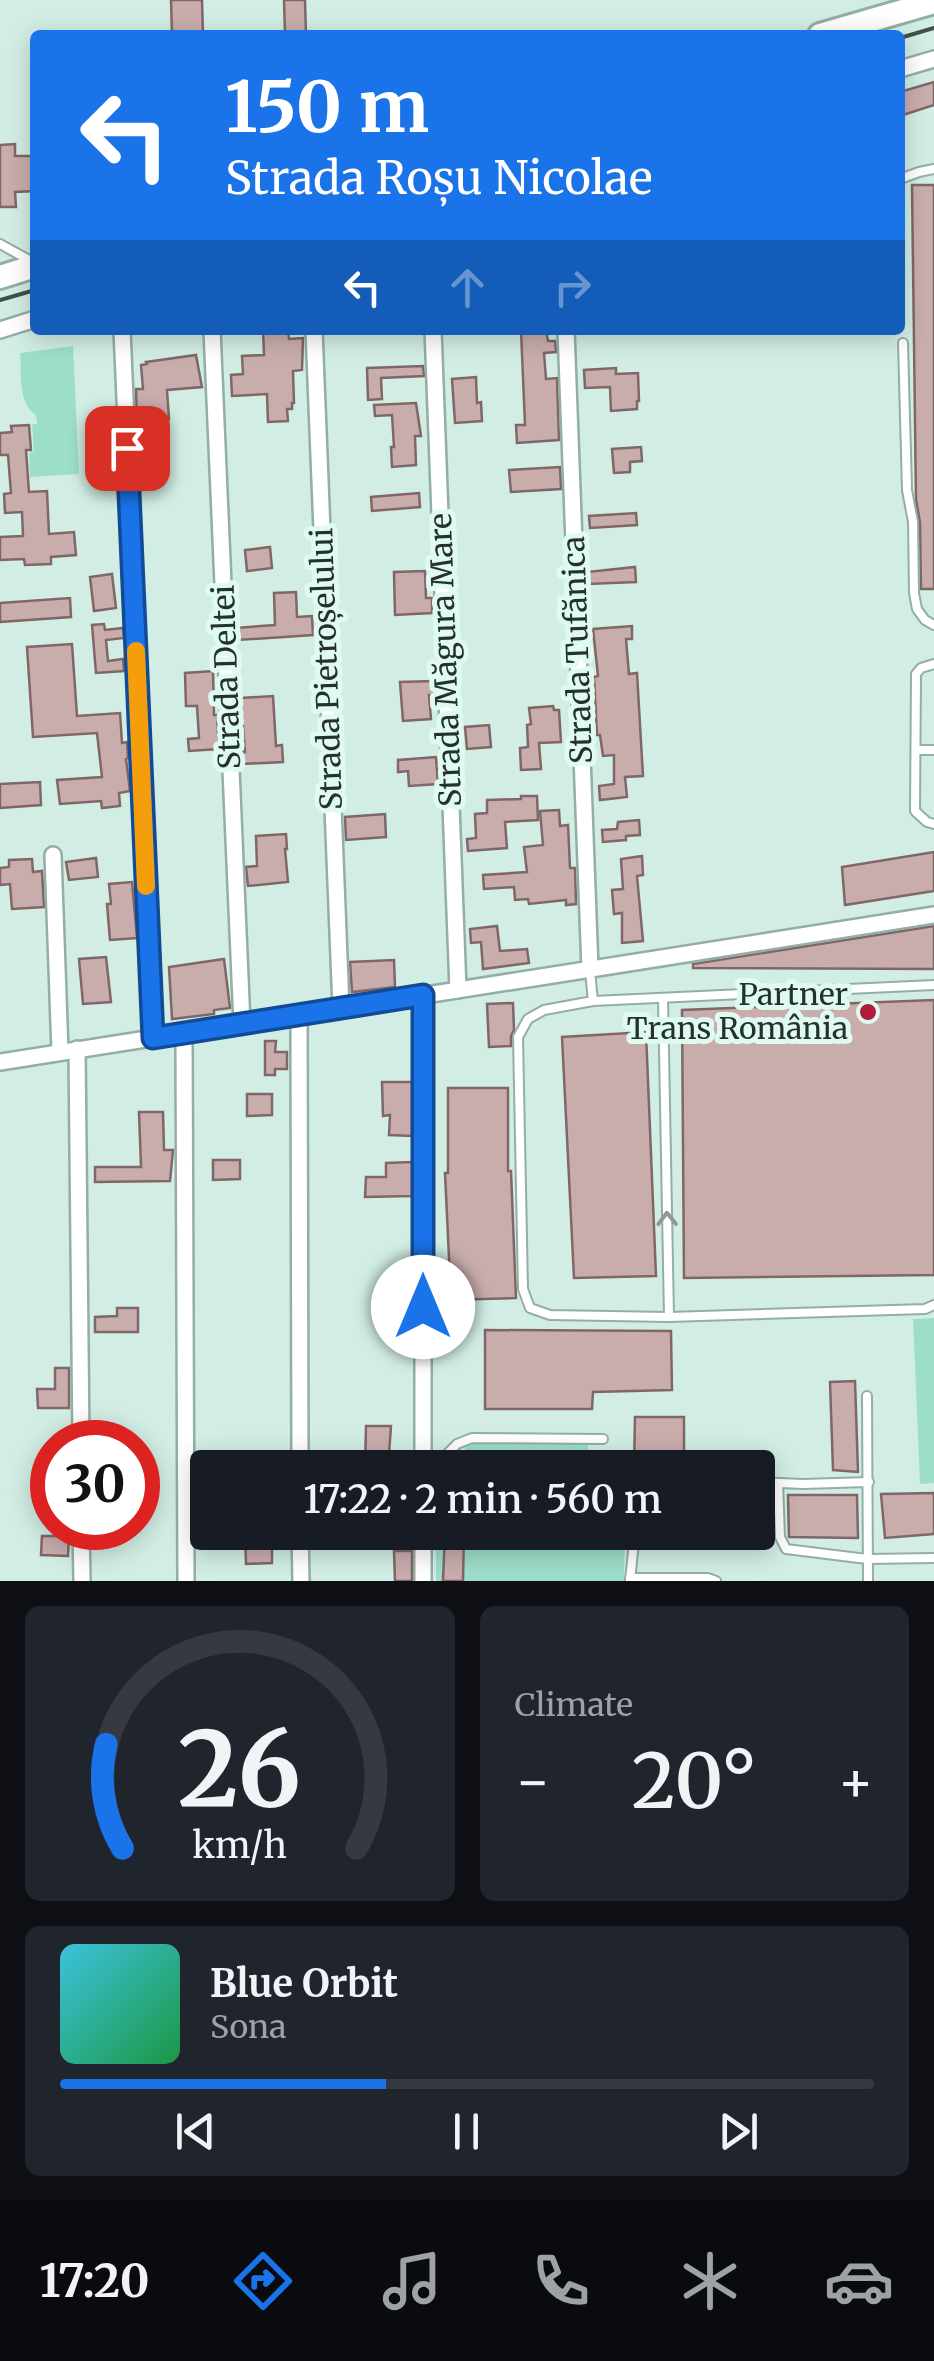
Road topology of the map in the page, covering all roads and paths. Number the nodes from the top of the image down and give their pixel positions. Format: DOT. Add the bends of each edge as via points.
graph roads {
  1 [pos="934,2"];
  2 [pos="837,30"];
  3 [pos="934,59"];
  4 [pos="905,68"];
  5 [pos="934,170"];
  6 [pos="905,177"];
  7 [pos="0,244"];
  8 [pos="30,261"];
  9 [pos="30,266"];
  10 [pos="0,277"];
  11 [pos="30,321"];
  12 [pos="0,330"];
  13 [pos="122,335"];
  14 [pos="212,335"];
  15 [pos="314,335"];
  16 [pos="434,335"];
  17 [pos="566,335"];
  18 [pos="903,344"];
  19 [pos="934,625"];
  20 [pos="934,664"];
  21 [pos="916,750"];
  22 [pos="934,750"];
  23 [pos="934,824"];
  24 [pos="53,855"];
  25 [pos="934,915"];
  26 [pos="590,969"];
  27 [pos="934,985"];
  28 [pos="458,990"];
  29 [pos="423,995"];
  30 [pos="663,998"];
  31 [pos="592,1001"];
  32 [pos="341,1008"];
  33 [pos="299,1015"];
  34 [pos="242,1024"];
  35 [pos="184,1033"];
  36 [pos="153,1038"];
  37 [pos="77,1050"];
  38 [pos="60,1052"];
  39 [pos="0,1062"];
  40 [pos="934,1305"];
  41 [pos="669,1317"];
  42 [pos="868,1396"];
  43 [pos="81,1420"];
  44 [pos="603,1439"];
  45 [pos="300,1450"];
  46 [pos="423,1450"];
  47 [pos="451,1450"];
  48 [pos="778,1482"];
  49 [pos="869,1482"];
  50 [pos="81,1550"];
  51 [pos="300,1550"];
  52 [pos="423,1550"];
  53 [pos="632,1550"];
  54 [pos="934,1558"];
  55 [pos="867,1559"];
  56 [pos="630,1580"];
  57 [pos="82,1581"];
  58 [pos="186,1581"];
  59 [pos="300,1581"];
  60 [pos="423,1581"];
  61 [pos="716,1581"];
  62 [pos="868,1581"];
  1 -- 2 [label="main road"];
  3 -- 4 [label="street"];
  5 -- 6 [label="lane"];
  7 -- 8 [label="lane"];
  9 -- 10 [label="main road"];
  11 -- 12 [label="street"];
  13 -- 36 [label="street"];
  14 -- 34 [label="street, Strada Deltei"];
  15 -- 32 [label="street, Strada Pietroșelului"];
  16 -- 28 [label="street, Strada Măgura Mare"];
  17 -- 26 [label="street, Strada Tufănica"];
  18 -- 19 [label="lane" via="914,593 924,620"];
  20 -- 21 [label="lane" via="916,674"];
  21 -- 22 [label="lane"];
  21 -- 23 [label="lane" via="915,811"];
  24 -- 38 [label="street"];
  25 -- 26 [label="street"];
  26 -- 28 [label="street"];
  26 -- 31 [label="lane"];
  27 -- 30 [label="lane"];
  28 -- 29 [label="street"];
  29 -- 32 [label="street"];
  29 -- 46 [label="street"];
  30 -- 31 [label="lane"];
  41 -- 30 [label="lane, one-way"];
  31 -- 41 [label="lane" via="544,1010 528,1019 518,1037 523,1289 530,1308 550,1315"];
  32 -- 33 [label="street"];
  33 -- 34 [label="street"];
  33 -- 45 [label="street"];
  34 -- 35 [label="street"];
  35 -- 36 [label="street"];
  35 -- 58 [label="street"];
  36 -- 37 [label="street"];
  37 -- 38 [label="street"];
  37 -- 43 [label="street"];
  38 -- 39 [label="street"];
  40 -- 41 [label="lane"];
  42 -- 49 [label="lane"];
  44 -- 47 [label="lane" via="472,1438"];
  48 -- 49 [label="lane"];
  48 -- 55 [label="lane" via="786,1550"];
  49 -- 55 [label="lane"];
  50 -- 57 [label="street"];
  51 -- 59 [label="street"];
  52 -- 60 [label="street"];
  53 -- 56 [label="lane"];
  54 -- 55 [label="lane"];
  55 -- 62 [label="lane"];
  56 -- 61 [label="lane"];
}
